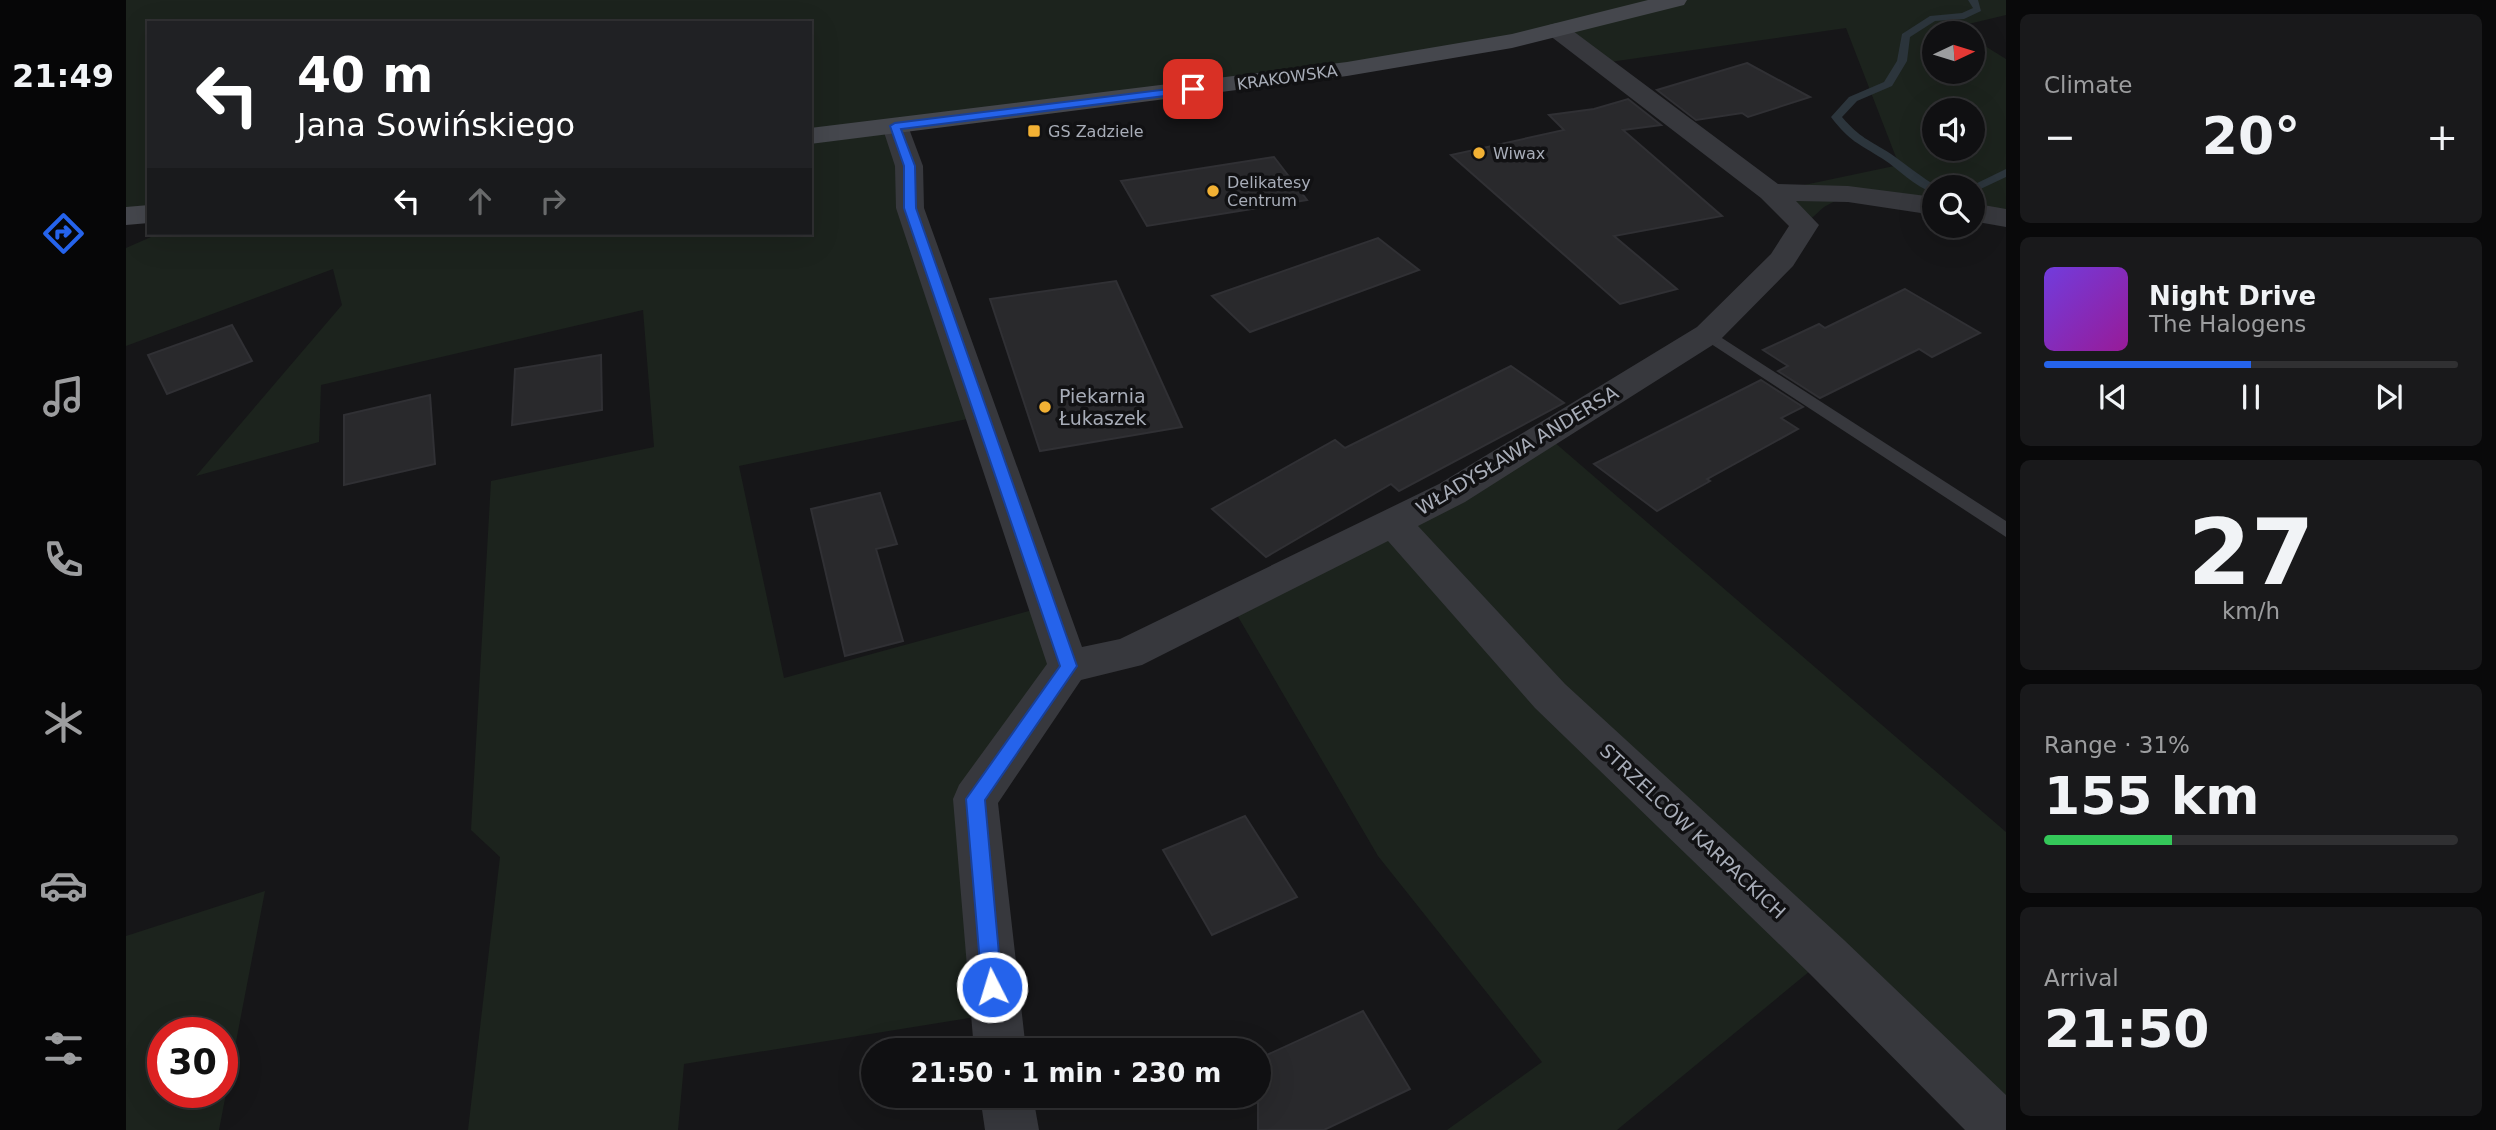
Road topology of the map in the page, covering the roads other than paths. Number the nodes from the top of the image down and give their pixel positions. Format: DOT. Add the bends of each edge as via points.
graph roads {
  1 [pos="1666,1"];
  2 [pos="1558,30"];
  3 [pos="895,126"];
  4 [pos="812,136"];
  5 [pos="1771,192"];
  6 [pos="1922,204"];
  7 [pos="147,214"];
  8 [pos="1985,214"];
  9 [pos="126,216"];
  10 [pos="2006,218"];
  11 [pos="1708,334"];
  12 [pos="1393,522"];
  13 [pos="2006,530"];
  14 [pos="1069,666"];
  15 [pos="999,1038"];
  16 [pos="1008,1108"];
  17 [pos="1012,1130"];
  18 [pos="2003,1130"];
  1 -- 2 [label="main road, KRAKOWSKA"];
  2 -- 3 [label="main road, KRAKOWSKA" via="1347,69"];
  2 -- 5 [label="street, WŁADYSŁAWA ANDERSA"];
  3 -- 4 [label="main road, KRAKOWSKA"];
  3 -- 14 [label="street" via="909,166 910,208"];
  5 -- 6 [label="street" via="1848,194"];
  5 -- 11 [label="street, WŁADYSŁAWA ANDERSA" via="1804,225 1782,260"];
  7 -- 9 [label="main road"];
  8 -- 10 [label="street"];
  11 -- 12 [label="street, WŁADYSŁAWA ANDERSA" via="1463,486"];
  11 -- 13 [label="lane"];
  12 -- 14 [label="street, WŁADYSŁAWA ANDERSA" via="1128,654"];
  12 -- 18 [label="street, STRZELCÓW KARPACKICH" via="1550,696"];
  14 -- 15 [label="street" via="975,799"];
  16 -- 17 [label="street"];
}
